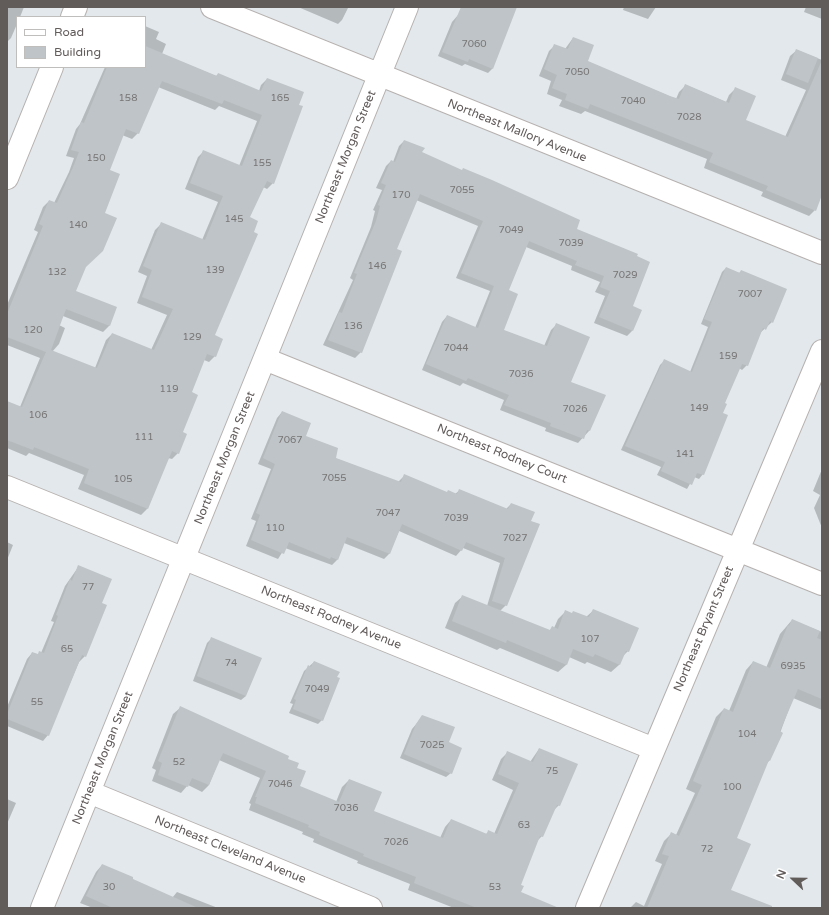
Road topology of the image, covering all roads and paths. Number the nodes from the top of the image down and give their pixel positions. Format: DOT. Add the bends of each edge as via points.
graph roads {
  1 [pos="212,7"];
  2 [pos="407,7"];
  3 [pos="52,68"];
  4 [pos="379,76"];
  5 [pos="7,178"];
  6 [pos="822,253"];
  7 [pos="822,351"];
  8 [pos="265,359"];
  9 [pos="7,487"];
  10 [pos="738,549"];
  11 [pos="184,558"];
  12 [pos="822,584"];
  13 [pos="654,749"];
  14 [pos="89,792"];
  15 [pos="42,908"];
  16 [pos="371,908"];
  17 [pos="587,908"];
  1 -- 4 [label="street, Northeast Mallory Avenue"];
  2 -- 4 [label="street, Northeast Morgan Street"];
  3 -- 5 [label="street"];
  4 -- 6 [label="street, Northeast Mallory Avenue"];
  4 -- 8 [label="street, Northeast Morgan Street"];
  7 -- 10 [label="street, Northeast Bryant Street"];
  8 -- 10 [label="street, Northeast Rodney Court"];
  8 -- 11 [label="street, Northeast Morgan Street"];
  9 -- 11 [label="street, Northeast Rodney Avenue"];
  10 -- 12 [label="street"];
  10 -- 13 [label="street, Northeast Bryant Street"];
  11 -- 13 [label="street, Northeast Rodney Avenue"];
  11 -- 14 [label="street, Northeast Morgan Street"];
  13 -- 17 [label="street, Northeast Bryant Street"];
  14 -- 15 [label="street, Northeast Morgan Street"];
  14 -- 16 [label="street, Northeast Cleveland Avenue"];
}
